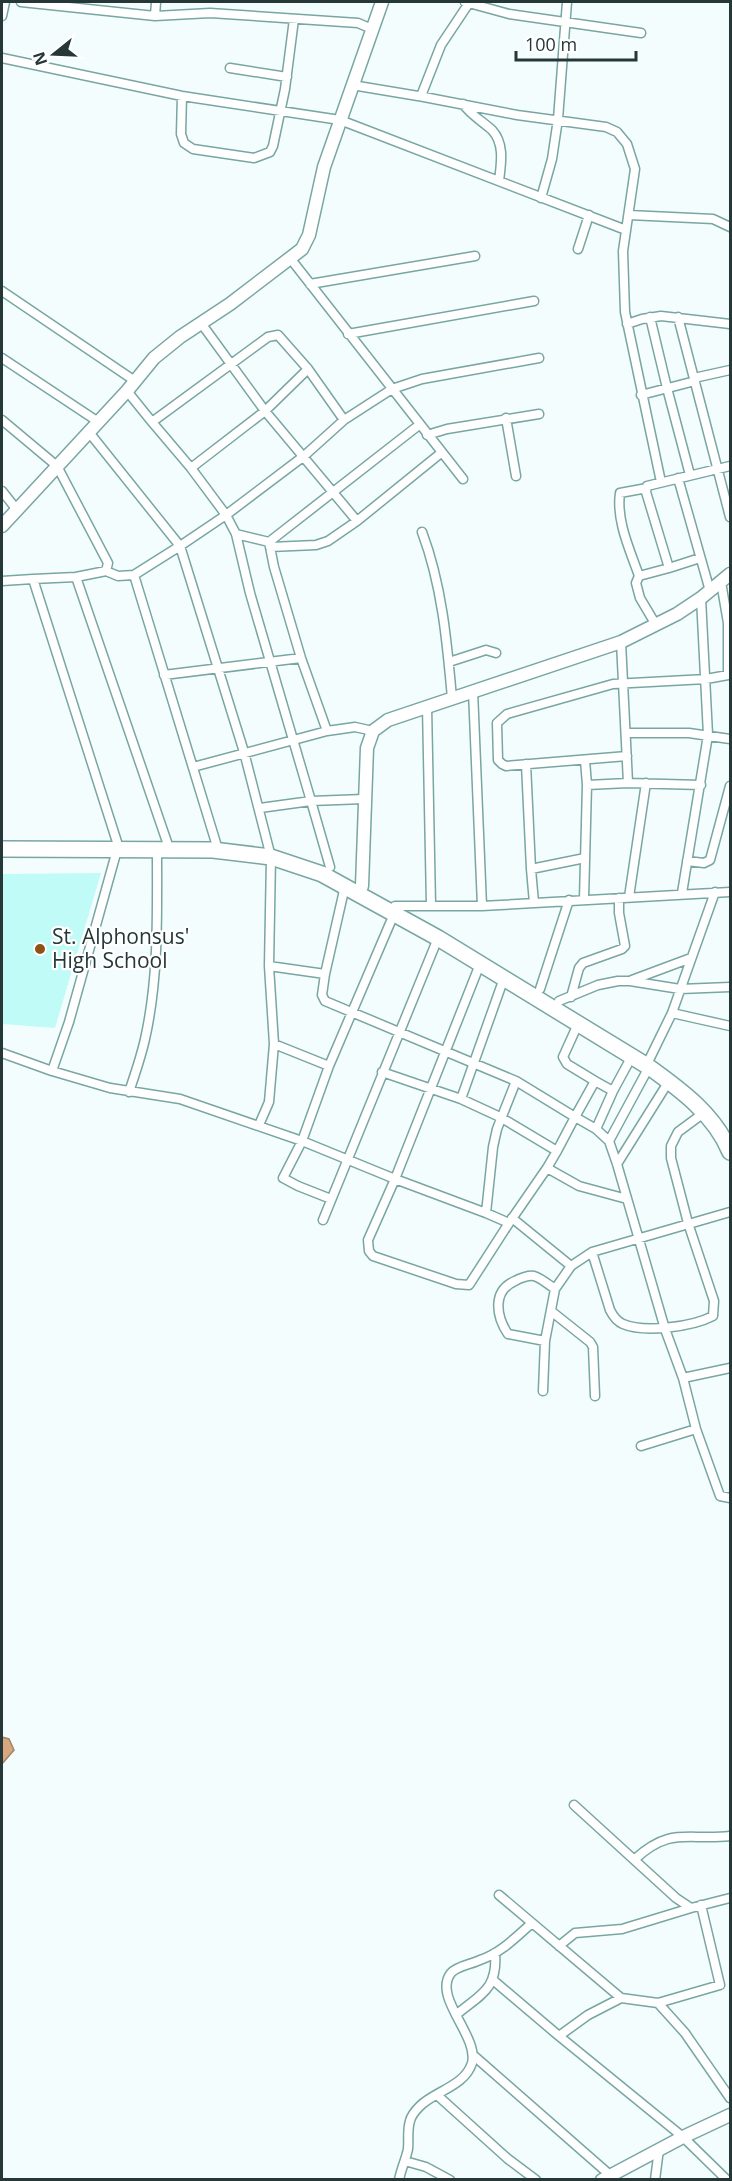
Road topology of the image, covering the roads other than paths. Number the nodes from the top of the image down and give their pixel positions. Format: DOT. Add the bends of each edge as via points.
graph roads {
  1 [pos="5,2"];
  2 [pos="21,2"];
  3 [pos="156,2"];
  4 [pos="382,2"];
  5 [pos="467,2"];
  6 [pos="504,2"];
  7 [pos="567,2"];
  8 [pos="503,12"];
  9 [pos="2,16"];
  10 [pos="155,16"];
  11 [pos="294,19"];
  12 [pos="565,22"];
  13 [pos="372,29"];
  14 [pos="641,33"];
  15 [pos="2,58"];
  16 [pos="230,68"];
  17 [pos="287,77"];
  18 [pos="352,85"];
  19 [pos="182,96"];
  20 [pos="421,96"];
  21 [pos="463,104"];
  22 [pos="281,110"];
  23 [pos="558,119"];
  24 [pos="340,120"];
  25 [pos="499,181"];
  26 [pos="541,198"];
  27 [pos="589,215"];
  28 [pos="628,215"];
  29 [pos="730,227"];
  30 [pos="626,230"];
  31 [pos="578,249"];
  32 [pos="475,256"];
  33 [pos="290,258"];
  34 [pos="310,284"];
  35 [pos="2,291"];
  36 [pos="534,301"];
  37 [pos="650,317"];
  38 [pos="678,317"];
  39 [pos="201,323"];
  40 [pos="627,324"];
  41 [pos="730,324"];
  42 [pos="348,334"];
  43 [pos="2,358"];
  44 [pos="539,358"];
  45 [pos="230,364"];
  46 [pos="308,369"];
  47 [pos="730,370"];
  48 [pos="695,380"];
  49 [pos="131,386"];
  50 [pos="667,388"];
  51 [pos="392,389"];
  52 [pos="641,395"];
  53 [pos="265,411"];
  54 [pos="539,414"];
  55 [pos="506,418"];
  56 [pos="2,420"];
  57 [pos="344,420"];
  58 [pos="97,421"];
  59 [pos="152,422"];
  60 [pos="419,425"];
  61 [pos="88,431"];
  62 [pos="427,435"];
  63 [pos="441,453"];
  64 [pos="304,456"];
  65 [pos="57,465"];
  66 [pos="730,466"];
  67 [pos="191,468"];
  68 [pos="717,469"];
  69 [pos="690,475"];
  70 [pos="516,476"];
  71 [pos="463,478"];
  72 [pos="678,478"];
  73 [pos="661,482"];
  74 [pos="647,488"];
  75 [pos="2,491"];
  76 [pos="333,492"];
  77 [pos="17,510"];
  78 [pos="226,515"];
  79 [pos="730,517"];
  80 [pos="357,521"];
  81 [pos="2,526"];
  82 [pos="422,532"];
  83 [pos="236,534"];
  84 [pos="269,545"];
  85 [pos="180,546"];
  86 [pos="700,558"];
  87 [pos="669,568"];
  88 [pos="106,571"];
  89 [pos="134,575"];
  90 [pos="639,576"];
  91 [pos="76,577"];
  92 [pos="726,578"];
  93 [pos="33,579"];
  94 [pos="2,581"];
  95 [pos="705,595"];
  96 [pos="656,625"];
  97 [pos="621,642"];
  98 [pos="496,653"];
  99 [pos="301,658"];
  100 [pos="270,661"];
  101 [pos="449,662"];
  102 [pos="218,669"];
  103 [pos="164,675"];
  104 [pos="706,679"];
  105 [pos="623,683"];
  106 [pos="473,691"];
  107 [pos="452,698"];
  108 [pos="427,706"];
  109 [pos="327,731"];
  110 [pos="373,731"];
  111 [pos="626,733"];
  112 [pos="708,735"];
  113 [pos="730,739"];
  114 [pos="294,740"];
  115 [pos="244,752"];
  116 [pos="627,756"];
  117 [pos="585,760"];
  118 [pos="526,764"];
  119 [pos="193,766"];
  120 [pos="628,783"];
  121 [pos="646,783"];
  122 [pos="587,785"];
  123 [pos="701,785"];
  124 [pos="730,786"];
  125 [pos="364,799"];
  126 [pos="311,801"];
  127 [pos="260,808"];
  128 [pos="727,812"];
  129 [pos="2,841"];
  130 [pos="216,843"];
  131 [pos="117,846"];
  132 [pos="162,846"];
  133 [pos="2,849"];
  134 [pos="270,853"];
  135 [pos="585,858"];
  136 [pos="687,861"];
  137 [pos="330,867"];
  138 [pos="531,869"];
  139 [pos="345,885"];
  140 [pos="362,886"];
  141 [pos="715,892"];
  142 [pos="730,892"];
  143 [pos="682,893"];
  144 [pos="629,897"];
  145 [pos="619,898"];
  146 [pos="584,899"];
  147 [pos="569,900"];
  148 [pos="534,903"];
  149 [pos="431,905"];
  150 [pos="482,906"];
  151 [pos="394,910"];
  152 [pos="438,938"];
  153 [pos="691,958"];
  154 [pos="480,964"];
  155 [pos="269,966"];
  156 [pos="325,974"];
  157 [pos="504,978"];
  158 [pos="630,981"];
  159 [pos="730,987"];
  160 [pos="680,989"];
  161 [pos="540,990"];
  162 [pos="565,999"];
  163 [pos="351,1012"];
  164 [pos="672,1013"];
  165 [pos="578,1024"];
  166 [pos="730,1026"];
  167 [pos="398,1033"];
  168 [pos="274,1044"];
  169 [pos="2,1053"];
  170 [pos="445,1053"];
  171 [pos="632,1056"];
  172 [pos="474,1062"];
  173 [pos="650,1062"];
  174 [pos="329,1065"];
  175 [pos="52,1071"];
  176 [pos="382,1072"];
  177 [pos="516,1081"];
  178 [pos="595,1081"];
  179 [pos="669,1081"];
  180 [pos="431,1089"];
  181 [pos="613,1091"];
  182 [pos="129,1092"];
  183 [pos="461,1100"];
  184 [pos="705,1112"];
  185 [pos="500,1117"];
  186 [pos="575,1117"];
  187 [pos="259,1125"];
  188 [pos="596,1129"];
  189 [pos="730,1130"];
  190 [pos="609,1141"];
  191 [pos="302,1142"];
  192 [pos="557,1151"];
  193 [pos="730,1152"];
  194 [pos="347,1160"];
  195 [pos="617,1164"];
  196 [pos="547,1168"];
  197 [pos="395,1179"];
  198 [pos="331,1199"];
  199 [pos="627,1199"];
  200 [pos="486,1212"];
  201 [pos="730,1212"];
  202 [pos="322,1220"];
  203 [pos="511,1220"];
  204 [pos="688,1223"];
  205 [pos="639,1237"];
  206 [pos="592,1252"];
  207 [pos="571,1266"];
  208 [pos="555,1289"];
  209 [pos="551,1311"];
  210 [pos="665,1329"];
  211 [pos="545,1341"];
  212 [pos="730,1368"];
  213 [pos="683,1378"];
  214 [pos="543,1391"];
  215 [pos="595,1396"];
  216 [pos="696,1429"];
  217 [pos="641,1446"];
  218 [pos="730,1498"];
  219 [pos="574,1805"];
  220 [pos="730,1836"];
  221 [pos="635,1859"];
  222 [pos="499,1895"];
  223 [pos="730,1898"];
  224 [pos="701,1905"];
  225 [pos="691,1908"];
  226 [pos="532,1923"];
  227 [pos="559,1946"];
  228 [pos="495,1953"];
  229 [pos="493,1980"];
  230 [pos="730,1983"];
  231 [pos="720,1985"];
  232 [pos="621,1998"];
  233 [pos="658,2002"];
  234 [pos="456,2015"];
  235 [pos="559,2036"];
  236 [pos="473,2055"];
  237 [pos="437,2095"];
  238 [pos="730,2098"];
  239 [pos="730,2115"];
  240 [pos="683,2137"];
  241 [pos="659,2149"];
  242 [pos="405,2161"];
  243 [pos="610,2177"];
  244 [pos="399,2180"];
  245 [pos="450,2180"];
  246 [pos="536,2180"];
  247 [pos="655,2180"];
  248 [pos="727,2180"];
  1 -- 9 [label="street"];
  2 -- 10 [label="street"];
  3 -- 10 [label="street"];
  4 -- 13 [label="street"];
  5 -- 8 [label="street"];
  5 -- 20 [label="street" via="441,45"];
  6 -- 8 [label="street"];
  7 -- 12 [label="street"];
  8 -- 12 [label="street"];
  10 -- 11 [label="street" via="210,13"];
  11 -- 13 [label="street" via="358,23"];
  11 -- 17 [label="street"];
  12 -- 14 [label="street"];
  12 -- 23 [label="street"];
  13 -- 18 [label="street"];
  15 -- 19 [label="street"];
  16 -- 17 [label="street"];
  17 -- 22 [label="street"];
  18 -- 20 [label="street"];
  18 -- 24 [label="street"];
  19 -- 22 [label="street"];
  19 -- 22 [label="street" via="179,126 184,143 193,149 254,158 270,152"];
  20 -- 21 [label="street"];
  21 -- 23 [label="street"];
  21 -- 25 [label="street" via="493,131 499,142"];
  22 -- 24 [label="street"];
  23 -- 26 [label="street"];
  23 -- 28 [label="street" via="606,127 617,132 627,144 635,169"];
  24 -- 25 [label="street"];
  24 -- 33 [label="street" via="324,167 309,234 302,249"];
  25 -- 26 [label="street"];
  26 -- 27 [label="street"];
  27 -- 30 [label="street"];
  27 -- 31 [label="street"];
  28 -- 29 [label="street" via="713,219"];
  28 -- 30 [label="street"];
  30 -- 40 [label="street" via="622,272"];
  32 -- 34 [label="street"];
  33 -- 34 [label="street"];
  33 -- 39 [label="street"];
  34 -- 42 [label="street"];
  35 -- 49 [label="street"];
  36 -- 42 [label="street"];
  37 -- 38 [label="street"];
  37 -- 40 [label="street"];
  37 -- 50 [label="street"];
  38 -- 41 [label="street"];
  38 -- 48 [label="street"];
  39 -- 45 [label="street"];
  39 -- 49 [label="street" via="154,357"];
  40 -- 52 [label="street"];
  42 -- 51 [label="street"];
  43 -- 58 [label="street"];
  44 -- 51 [label="street" via="422,379"];
  45 -- 46 [label="street" via="268,337 278,335"];
  45 -- 53 [label="street"];
  45 -- 59 [label="street"];
  46 -- 53 [label="street"];
  46 -- 57 [label="street"];
  47 -- 48 [label="street"];
  48 -- 50 [label="street"];
  48 -- 68 [label="street"];
  49 -- 58 [label="street"];
  49 -- 59 [label="street"];
  50 -- 52 [label="street"];
  50 -- 69 [label="street"];
  51 -- 57 [label="street"];
  51 -- 60 [label="street"];
  52 -- 73 [label="street"];
  53 -- 64 [label="street"];
  53 -- 67 [label="street"];
  54 -- 55 [label="street"];
  55 -- 62 [label="street"];
  55 -- 70 [label="street"];
  56 -- 65 [label="street"];
  57 -- 64 [label="street"];
  58 -- 61 [label="street"];
  59 -- 67 [label="street"];
  60 -- 62 [label="street"];
  60 -- 76 [label="street"];
  61 -- 65 [label="street"];
  61 -- 85 [label="street"];
  62 -- 63 [label="street"];
  63 -- 71 [label="street"];
  63 -- 80 [label="street"];
  64 -- 76 [label="street"];
  64 -- 78 [label="street"];
  65 -- 77 [label="street"];
  65 -- 88 [label="street" via="108,563"];
  66 -- 68 [label="street"];
  67 -- 78 [label="street"];
  68 -- 69 [label="street"];
  68 -- 79 [label="street"];
  69 -- 72 [label="street"];
  72 -- 73 [label="street"];
  72 -- 86 [label="street"];
  73 -- 74 [label="street" via="650,483"];
  74 -- 87 [label="street"];
  74 -- 90 [label="street" via="620,492 622,523"];
  75 -- 77 [label="street"];
  76 -- 80 [label="street"];
  76 -- 84 [label="street"];
  77 -- 81 [label="street"];
  78 -- 83 [label="street"];
  78 -- 85 [label="street"];
  80 -- 84 [label="street" via="322,543"];
  82 -- 101 [label="street" via="431,555"];
  83 -- 84 [label="street"];
  83 -- 100 [label="street"];
  84 -- 99 [label="street"];
  85 -- 89 [label="street"];
  85 -- 102 [label="street"];
  86 -- 87 [label="street"];
  86 -- 95 [label="street"];
  87 -- 90 [label="street"];
  88 -- 89 [label="street" via="118,576"];
  88 -- 91 [label="street"];
  89 -- 103 [label="street"];
  90 -- 96 [label="street" via="636,589"];
  91 -- 93 [label="street"];
  91 -- 132 [label="street"];
  92 -- 95 [label="street"];
  92 -- 104 [label="street" via="729,673"];
  93 -- 94 [label="street"];
  93 -- 131 [label="street"];
  95 -- 96 [label="street"];
  95 -- 104 [label="street"];
  96 -- 97 [label="street"];
  97 -- 105 [label="street"];
  97 -- 106 [label="street"];
  98 -- 101 [label="street" via="486,650"];
  99 -- 100 [label="street"];
  99 -- 109 [label="street"];
  100 -- 102 [label="street"];
  100 -- 114 [label="street"];
  101 -- 107 [label="street"];
  102 -- 103 [label="street"];
  102 -- 115 [label="street"];
  103 -- 119 [label="street"];
  104 -- 105 [label="street"];
  104 -- 112 [label="street"];
  105 -- 111 [label="street"];
  105 -- 118 [label="street" via="499,719 499,762 507,766"];
  106 -- 107 [label="street"];
  106 -- 150 [label="street"];
  107 -- 108 [label="street"];
  108 -- 110 [label="street" via="388,720"];
  108 -- 149 [label="street"];
  109 -- 110 [label="street" via="355,727"];
  109 -- 114 [label="street"];
  110 -- 125 [label="street" via="367,748"];
  111 -- 112 [label="street"];
  111 -- 116 [label="street"];
  112 -- 113 [label="street"];
  112 -- 123 [label="street"];
  114 -- 115 [label="street"];
  114 -- 126 [label="street"];
  115 -- 119 [label="street"];
  115 -- 127 [label="street"];
  116 -- 117 [label="street"];
  116 -- 120 [label="street"];
  117 -- 118 [label="street"];
  117 -- 122 [label="street"];
  118 -- 138 [label="street"];
  119 -- 130 [label="street"];
  120 -- 121 [label="street"];
  120 -- 122 [label="street"];
  121 -- 123 [label="street"];
  121 -- 144 [label="street"];
  122 -- 135 [label="street"];
  123 -- 136 [label="street"];
  124 -- 128 [label="street"];
  125 -- 126 [label="street"];
  125 -- 140 [label="street"];
  126 -- 127 [label="street"];
  126 -- 137 [label="street"];
  127 -- 134 [label="street"];
  128 -- 136 [label="street" via="710,860"];
  129 -- 131 [label="highway"];
  130 -- 132 [label="highway"];
  130 -- 134 [label="highway" via="246,844"];
  131 -- 132 [label="highway"];
  131 -- 133 [label="highway"];
  131 -- 175 [label="street"];
  132 -- 134 [label="highway"];
  132 -- 182 [label="street" via="150,1010"];
  134 -- 137 [label="highway" via="298,855"];
  134 -- 139 [label="highway"];
  134 -- 155 [label="street"];
  135 -- 138 [label="street"];
  135 -- 146 [label="street"];
  136 -- 143 [label="street"];
  137 -- 140 [label="highway"];
  138 -- 148 [label="street"];
  139 -- 151 [label="highway"];
  139 -- 156 [label="street"];
  140 -- 151 [label="highway"];
  141 -- 142 [label="street"];
  141 -- 143 [label="street"];
  141 -- 153 [label="street"];
  143 -- 144 [label="street"];
  144 -- 145 [label="street"];
  145 -- 146 [label="street"];
  145 -- 162 [label="street" via="625,946 583,963"];
  146 -- 147 [label="street"];
  147 -- 148 [label="street"];
  147 -- 161 [label="street"];
  148 -- 150 [label="street"];
  149 -- 150 [label="street"];
  149 -- 151 [label="street"];
  151 -- 152 [label="highway"];
  151 -- 161 [label="highway"];
  151 -- 163 [label="street"];
  152 -- 154 [label="highway"];
  152 -- 167 [label="street"];
  153 -- 158 [label="street"];
  153 -- 160 [label="street"];
  154 -- 157 [label="highway"];
  154 -- 170 [label="street"];
  155 -- 156 [label="street"];
  155 -- 168 [label="street"];
  156 -- 163 [label="street" via="322,998"];
  157 -- 165 [label="highway"];
  157 -- 172 [label="street"];
  158 -- 160 [label="street"];
  158 -- 162 [label="street" via="598,985"];
  159 -- 160 [label="street"];
  160 -- 164 [label="street"];
  161 -- 162 [label="highway"];
  162 -- 173 [label="highway"];
  163 -- 167 [label="street"];
  163 -- 174 [label="street"];
  164 -- 166 [label="street"];
  164 -- 173 [label="street"];
  165 -- 171 [label="highway"];
  165 -- 178 [label="street" via="563,1057 567,1064"];
  167 -- 170 [label="street"];
  167 -- 176 [label="street"];
  168 -- 174 [label="street"];
  168 -- 187 [label="street" via="269,1102"];
  169 -- 175 [label="street"];
  170 -- 172 [label="street"];
  170 -- 180 [label="street"];
  171 -- 173 [label="highway"];
  171 -- 181 [label="street"];
  172 -- 177 [label="street"];
  172 -- 183 [label="street"];
  173 -- 179 [label="highway"];
  173 -- 189 [label="highway" via="711,1107"];
  173 -- 190 [label="street"];
  174 -- 191 [label="street"];
  175 -- 182 [label="street"];
  176 -- 180 [label="street"];
  176 -- 194 [label="street"];
  177 -- 185 [label="street"];
  177 -- 186 [label="street"];
  178 -- 181 [label="street"];
  178 -- 186 [label="street"];
  179 -- 184 [label="highway"];
  179 -- 195 [label="street"];
  180 -- 183 [label="street"];
  180 -- 197 [label="street"];
  181 -- 188 [label="street"];
  182 -- 187 [label="street" via="180,1099"];
  183 -- 185 [label="street"];
  184 -- 193 [label="highway"];
  184 -- 204 [label="street" via="678,1132 670,1146"];
  185 -- 192 [label="street"];
  185 -- 200 [label="street"];
  186 -- 188 [label="street"];
  186 -- 192 [label="street"];
  187 -- 191 [label="street"];
  188 -- 190 [label="street"];
  190 -- 195 [label="street"];
  191 -- 194 [label="street"];
  191 -- 198 [label="street" via="283,1178"];
  192 -- 196 [label="street"];
  194 -- 197 [label="street"];
  194 -- 198 [label="street"];
  195 -- 199 [label="street"];
  196 -- 199 [label="street" via="579,1186"];
  196 -- 203 [label="street"];
  197 -- 200 [label="street"];
  197 -- 203 [label="street" via="368,1240 373,1256 469,1285"];
  198 -- 202 [label="street"];
  199 -- 205 [label="street"];
  200 -- 203 [label="street"];
  201 -- 204 [label="street"];
  203 -- 207 [label="street"];
  204 -- 205 [label="street"];
  204 -- 210 [label="street" via="714,1301 714,1312 709,1318"];
  205 -- 206 [label="street"];
  205 -- 210 [label="street"];
  206 -- 207 [label="street"];
  206 -- 210 [label="street" via="614,1319 623,1324"];
  207 -- 208 [label="street"];
  208 -- 209 [label="street"];
  208 -- 211 [label="street" via="534,1276 525,1277 509,1284 498,1300 508,1334"];
  209 -- 211 [label="street"];
  209 -- 215 [label="street" via="591,1342"];
  210 -- 213 [label="street"];
  211 -- 214 [label="street"];
  212 -- 213 [label="street"];
  213 -- 216 [label="street"];
  216 -- 217 [label="street"];
  216 -- 218 [label="street" via="720,1496"];
  219 -- 221 [label="street"];
  220 -- 221 [label="street" via="667,1838 649,1846"];
  221 -- 225 [label="street"];
  222 -- 226 [label="street"];
  223 -- 224 [label="street"];
  224 -- 225 [label="street"];
  224 -- 231 [label="street"];
  225 -- 227 [label="street" via="622,1929 575,1933"];
  226 -- 227 [label="street"];
  226 -- 228 [label="street"];
  227 -- 232 [label="street"];
  228 -- 229 [label="street"];
  228 -- 234 [label="street" via="451,1974 448,1998"];
  229 -- 234 [label="street"];
  229 -- 235 [label="street"];
  230 -- 231 [label="street"];
  231 -- 233 [label="street"];
  232 -- 233 [label="street"];
  232 -- 235 [label="street"];
  233 -- 238 [label="street"];
  234 -- 236 [label="street"];
  235 -- 240 [label="street"];
  236 -- 237 [label="street" via="465,2074"];
  236 -- 243 [label="street"];
  237 -- 242 [label="street" via="420,2105 410,2122"];
  237 -- 246 [label="street"];
  239 -- 240 [label="street"];
  240 -- 241 [label="street"];
  240 -- 248 [label="street"];
  241 -- 243 [label="street"];
  241 -- 247 [label="street"];
  242 -- 244 [label="street"];
  242 -- 245 [label="street"];
}
